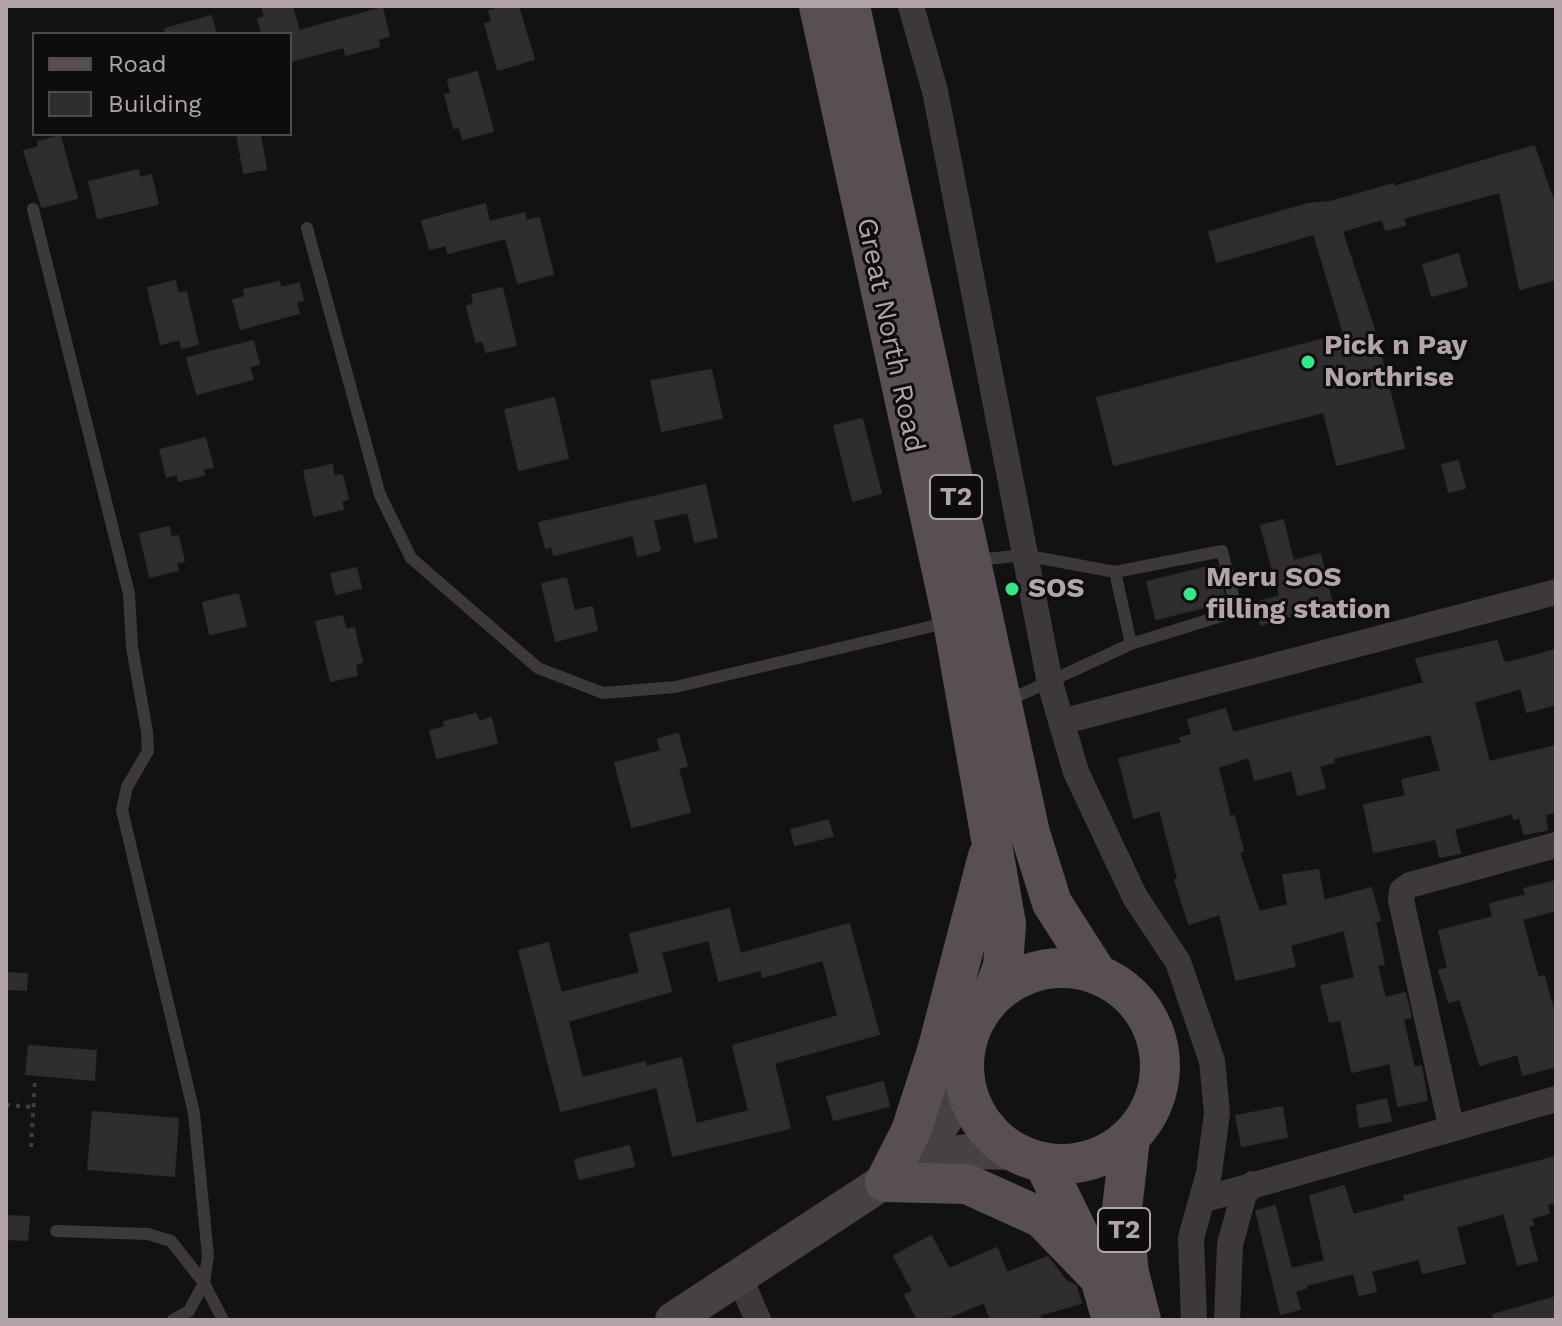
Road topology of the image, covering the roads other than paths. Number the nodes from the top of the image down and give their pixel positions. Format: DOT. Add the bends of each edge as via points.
graph roads {
  1 [pos="819,6"];
  2 [pos="850,6"];
  3 [pos="911,6"];
  4 [pos="33,209"];
  5 [pos="307,228"];
  6 [pos="1024,555"];
  7 [pos="970,561"];
  8 [pos="1115,572"];
  9 [pos="1556,592"];
  10 [pos="953,622"];
  11 [pos="1131,644"];
  12 [pos="1050,683"];
  13 [pos="1001,704"];
  14 [pos="1061,722"];
  15 [pos="991,845"];
  16 [pos="1556,845"];
  17 [pos="1098,975"];
  18 [pos="992,995"];
  19 [pos="965,1065"];
  20 [pos="1556,1099"];
  21 [pos="1451,1126"];
  22 [pos="1130,1139"];
  23 [pos="1028,1158"];
  24 [pos="894,1175"];
  25 [pos="1253,1184"];
  26 [pos="1202,1200"];
  27 [pos="56,1231"];
  28 [pos="739,1276"];
  29 [pos="1100,1278"];
  30 [pos="204,1283"];
  31 [pos="173,1320"];
  32 [pos="223,1320"];
  33 [pos="673,1320"];
  34 [pos="758,1320"];
  35 [pos="1112,1320"];
  36 [pos="1141,1320"];
  37 [pos="1194,1320"];
  38 [pos="1227,1320"];
  1 -- 10 [label="main road, Great North Road / T2"];
  2 -- 7 [label="main road, Great North Road / T2"];
  3 -- 6 [label="street" via="935,91"];
  4 -- 30 [label="lane" via="129,594 148,751 127,787 122,810 194,1113 208,1256"];
  5 -- 10 [label="lane" via="380,495 411,558 538,668 603,693 675,687"];
  6 -- 7 [label="lane"];
  6 -- 8 [label="lane"];
  6 -- 12 [label="street"];
  7 -- 13 [label="main road, Great North Road / T2"];
  8 -- 11 [label="lane"];
  8 -- 11 [label="lane" via="1222,551 1237,611"];
  9 -- 14 [label="street"];
  10 -- 15 [label="main road, Great North Road / T2"];
  11 -- 12 [label="lane"];
  12 -- 13 [label="lane"];
  12 -- 14 [label="street"];
  13 -- 17 [label="main road, Great North Road / T2" via="1052,903"];
  14 -- 26 [label="street" via="1099,828 1135,897 1178,962 1212,1061 1217,1113"];
  15 -- 18 [label="main road, Great North Road / T2" via="1006,924 1003,966"];
  15 -- 24 [label="main road" via="937,1051"];
  16 -- 21 [label="street" via="1402,891"];
  17 -- 18 [label="main road, T2" via="1067,967 1034,970"];
  17 -- 22 [label="main road, T2" via="1124,990 1143,1013 1158,1056 1153,1101"];
  18 -- 19 [label="main road, T2" via="968,1040"];
  19 -- 23 [label="main road, T2" via="978,1114"];
  19 -- 24 [label="street" via="953,1105 932,1140"];
  20 -- 21 [label="street"];
  21 -- 25 [label="street"];
  22 -- 23 [label="main road, T2" via="1096,1159 1070,1165"];
  22 -- 36 [label="main road, T2" via="1122,1209"];
  23 -- 24 [label="street" via="974,1151 939,1156"];
  23 -- 29 [label="main road, T2"];
  24 -- 28 [label="street"];
  24 -- 29 [label="main road" via="967,1184 1042,1218"];
  25 -- 26 [label="street"];
  25 -- 38 [label="street" via="1244,1194 1230,1244"];
  26 -- 37 [label="street" via="1191,1238"];
  27 -- 30 [label="lane" via="148,1234 171,1241"];
  28 -- 33 [label="street"];
  28 -- 34 [label="street"];
  29 -- 35 [label="main road, T2"];
  30 -- 31 [label="lane" via="189,1311"];
  30 -- 32 [label="lane"];
}
